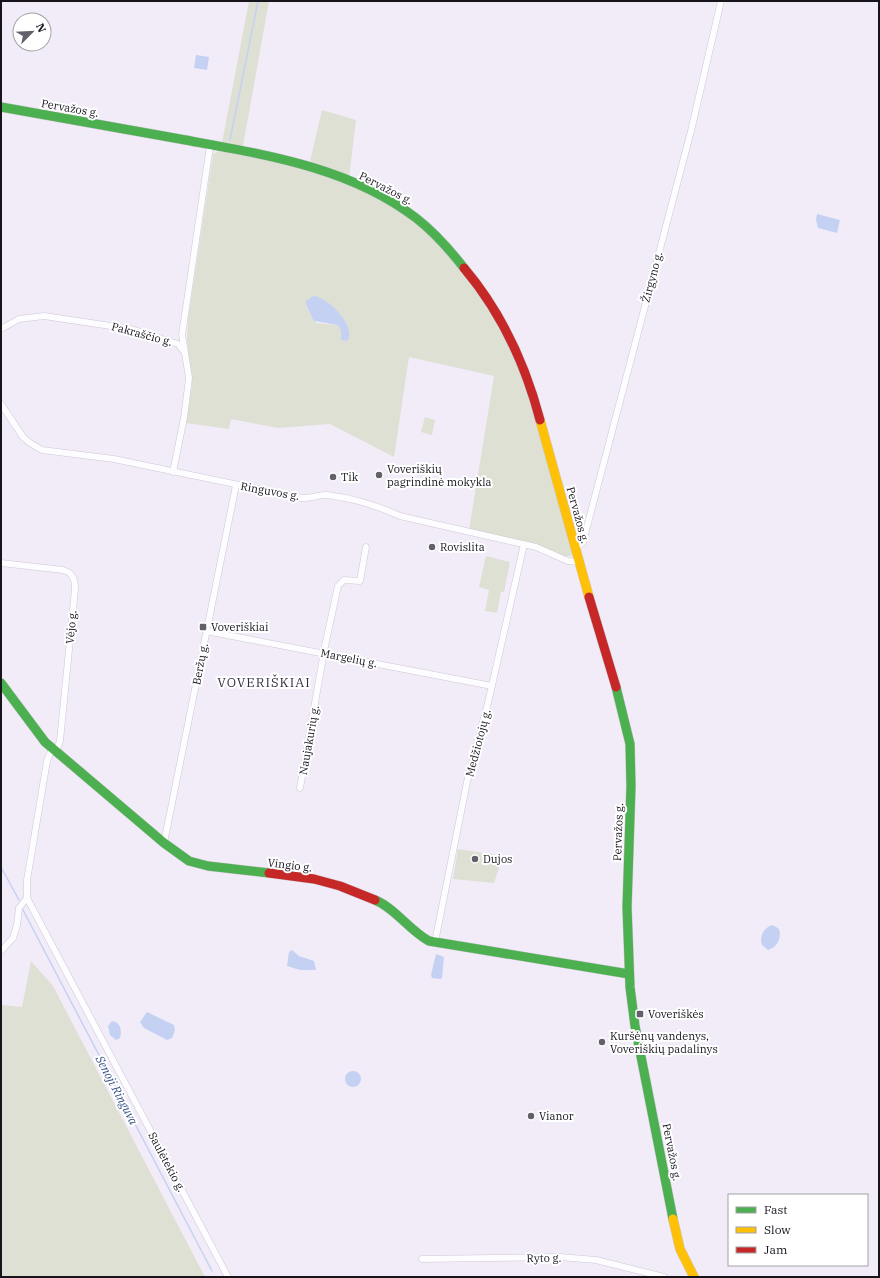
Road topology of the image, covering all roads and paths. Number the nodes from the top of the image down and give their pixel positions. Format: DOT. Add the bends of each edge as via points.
graph roads {
  1 [pos="721,1"];
  2 [pos="1,107"];
  3 [pos="210,146"];
  4 [pos="1,329"];
  5 [pos="182,335"];
  6 [pos="172,341"];
  7 [pos="185,352"];
  8 [pos="1,404"];
  9 [pos="173,472"];
  10 [pos="236,485"];
  11 [pos="524,544"];
  12 [pos="366,548"];
  13 [pos="575,548"];
  14 [pos="578,562"];
  15 [pos="1,563"];
  16 [pos="206,631"];
  17 [pos="325,653"];
  18 [pos="1,683"];
  19 [pos="492,686"];
  20 [pos="54,750"];
  21 [pos="300,788"];
  22 [pos="164,843"];
  23 [pos="27,898"];
  24 [pos="435,942"];
  25 [pos="1,951"];
  26 [pos="629,974"];
  27 [pos="422,1259"];
  28 [pos="228,1277"];
  29 [pos="664,1277"];
  30 [pos="694,1277"];
  1 -- 13 [label="street, Žirgyno g." via="691,131 583,542"];
  2 -- 3 [label="main road, Pervažos g."];
  3 -- 5 [label="street"];
  3 -- 13 [label="main road, Pervažos g." via="279,158 324,171 396,204 421,222 451,251 493,303 516,346 533,394"];
  4 -- 6 [label="street, Pakraščio g." via="19,319 44,316 131,329"];
  5 -- 6 [label="street"];
  5 -- 7 [label="street"];
  6 -- 7 [label="street, Pakraščio g."];
  7 -- 9 [label="street, Pakraščio g." via="189,369 189,389"];
  8 -- 9 [label="street, Ringuvos g." via="23,437 42,450 108,458"];
  9 -- 10 [label="street, Ringuvos g."];
  10 -- 11 [label="street, Ringuvos g." via="302,498 332,496 382,508 400,516"];
  10 -- 16 [label="street, Beržų g."];
  11 -- 14 [label="street, Ringuvos g."];
  11 -- 19 [label="street, Medžiotojų g."];
  12 -- 17 [label="street, Naujakurių g." via="360,581 344,580 338,586"];
  13 -- 14 [label="main road, Pervažos g."];
  14 -- 26 [label="main road, Pervažos g." via="621,704 630,744 632,772 627,907"];
  15 -- 20 [label="street, Vėjo g." via="68,571 74,578 60,741"];
  16 -- 17 [label="street, Margelių g."];
  16 -- 22 [label="street, Beržų g."];
  17 -- 19 [label="street, Margelių g."];
  17 -- 21 [label="street, Naujakurių g."];
  18 -- 20 [label="main road, Vingio g." via="36,732"];
  19 -- 24 [label="street, Medžiotojų g." via="468,782"];
  20 -- 22 [label="main road, Vingio g."];
  20 -- 23 [label="street, Vėjo g." via="47,761 27,880"];
  22 -- 24 [label="main road, Vingio g." via="189,861 208,866 314,879 358,892 390,909 416,934"];
  23 -- 25 [label="street" via="18,908 13,938"];
  23 -- 28 [label="street, Saulėtekio g."];
  24 -- 26 [label="main road, Vingio g."];
  26 -- 30 [label="main road, Pervažos g." via="635,1026 675,1230 680,1248"];
  27 -- 29 [label="street, Ryto g." via="583,1258"];
}
